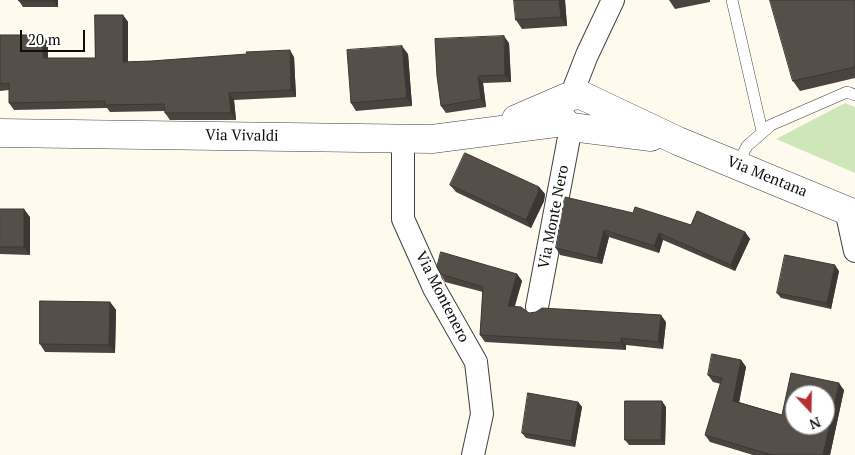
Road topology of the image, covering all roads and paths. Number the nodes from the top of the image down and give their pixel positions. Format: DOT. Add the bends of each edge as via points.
graph roads {
  1 [pos="613,0"];
  2 [pos="732,0"];
  3 [pos="855,95"];
  4 [pos="575,110"];
  5 [pos="762,132"];
  6 [pos="0,133"];
  7 [pos="403,139"];
  8 [pos="737,165"];
  9 [pos="851,212"];
  10 [pos="855,251"];
  11 [pos="537,307"];
  12 [pos="473,455"];
  1 -- 4 [label="street, Via Monte Nero" via="587,55"];
  2 -- 5 [label="lane"];
  3 -- 5 [label="lane" via="847,92 771,125"];
  4 -- 7 [label="street, Via Vivaldi" via="484,132"];
  4 -- 8 [label="street, Via Mentana" via="678,141"];
  4 -- 11 [label="street, Via Monte Nero"];
  5 -- 8 [label="lane" via="747,146"];
  6 -- 7 [label="street, Via Vivaldi"];
  7 -- 12 [label="street, Via Montenero" via="404,219 434,288 476,362 482,414"];
  8 -- 9 [label="street, Via Mentana"];
  9 -- 10 [label="street"];
}
